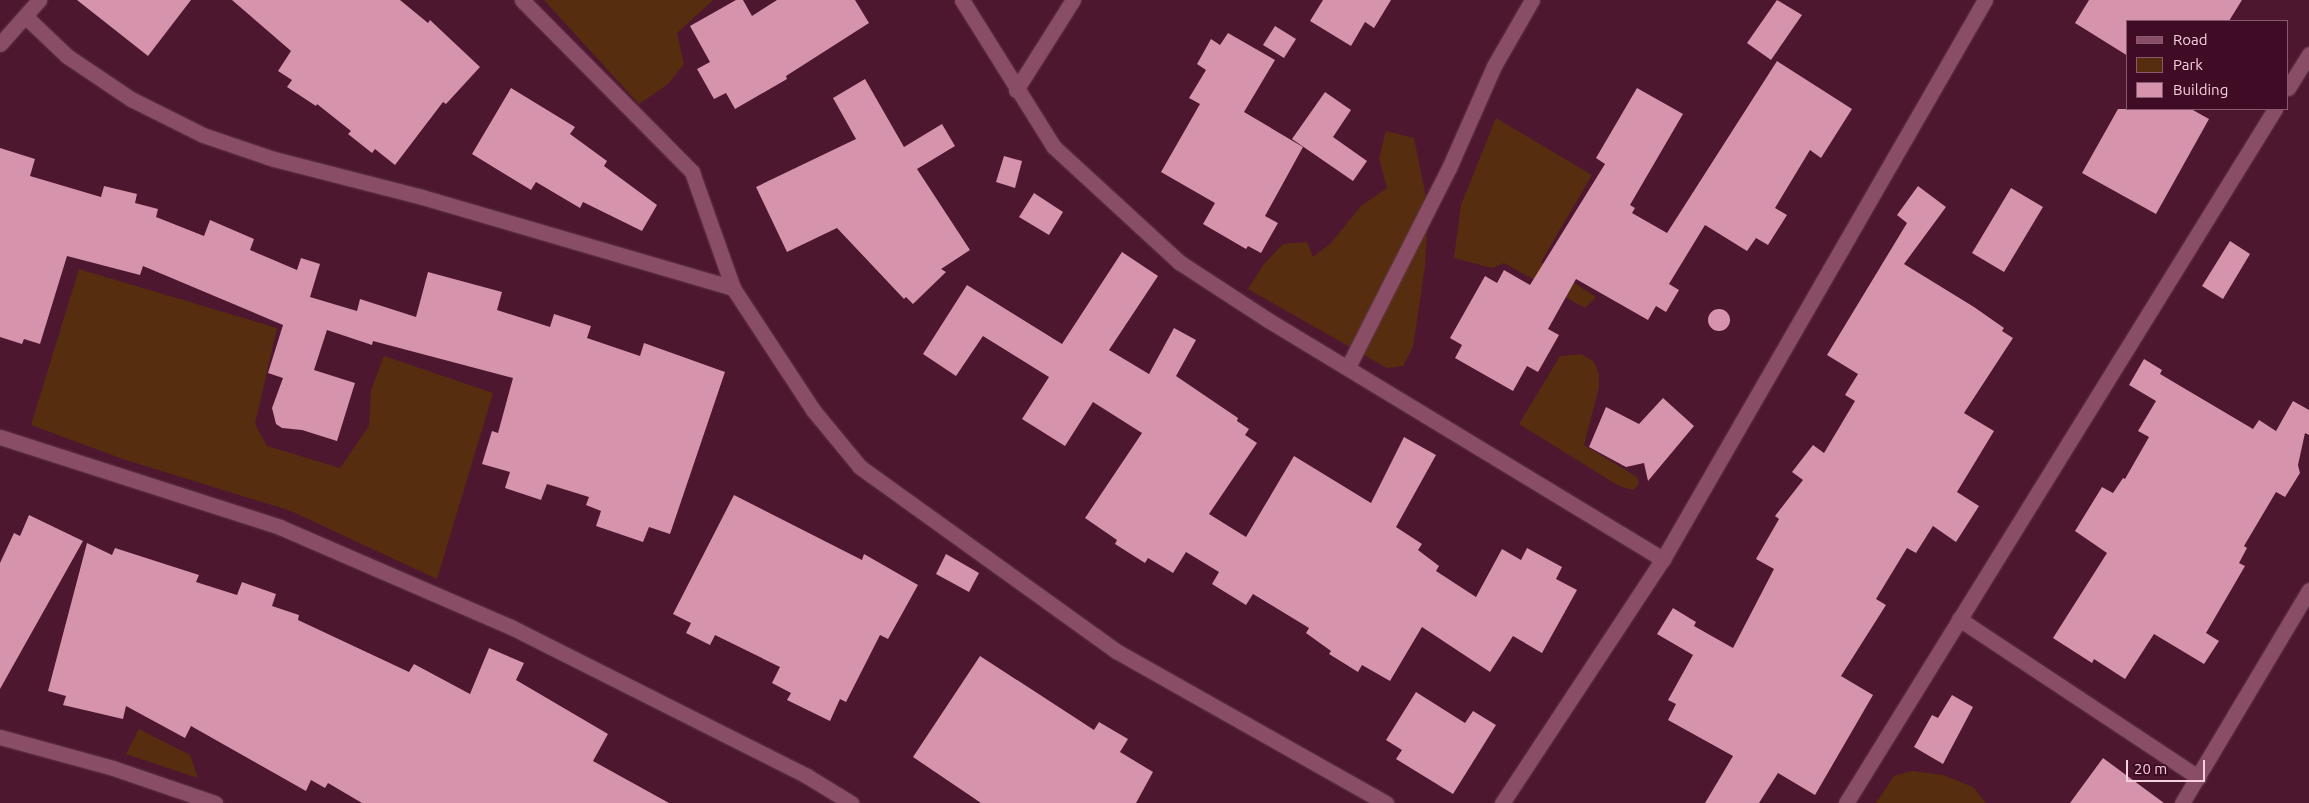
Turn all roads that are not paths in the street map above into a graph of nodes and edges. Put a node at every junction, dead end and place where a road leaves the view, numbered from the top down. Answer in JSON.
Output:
{"nodes":[{"id":1,"x":39,"y":0,"type":"edge"},
{"id":2,"x":522,"y":0,"type":"edge"},
{"id":3,"x":962,"y":0,"type":"edge"},
{"id":4,"x":1073,"y":0,"type":"edge"},
{"id":5,"x":1532,"y":0,"type":"edge"},
{"id":6,"x":1984,"y":0,"type":"edge"},
{"id":7,"x":25,"y":16,"type":"junction"},
{"id":8,"x":0,"y":44,"type":"edge"},
{"id":9,"x":2309,"y":54,"type":"edge"},
{"id":10,"x":2289,"y":86,"type":"edge"},
{"id":11,"x":1016,"y":90,"type":"junction"},
{"id":12,"x":2274,"y":110,"type":"edge"},
{"id":13,"x":733,"y":288,"type":"junction"},
{"id":14,"x":1348,"y":367,"type":"junction"},
{"id":15,"x":0,"y":437,"type":"edge"},
{"id":16,"x":1663,"y":559,"type":"junction"},
{"id":17,"x":2309,"y":590,"type":"edge"},
{"id":18,"x":1959,"y":619,"type":"junction"},
{"id":19,"x":0,"y":737,"type":"edge"},
{"id":20,"x":2198,"y":777,"type":"junction"},
{"id":21,"x":215,"y":803,"type":"edge"},
{"id":22,"x":851,"y":803,"type":"edge"},
{"id":23,"x":1386,"y":803,"type":"edge"},
{"id":24,"x":1502,"y":803,"type":"edge"},
{"id":25,"x":1846,"y":803,"type":"edge"},
{"id":26,"x":2182,"y":803,"type":"edge"}],
"edges":[{"from":1,"to":7,"type":"street"},
{"from":2,"to":13,"type":"street"},
{"from":3,"to":11,"type":"street"},
{"from":4,"to":11,"type":"street"},
{"from":5,"to":14,"type":"street"},
{"from":6,"to":16,"type":"street"},
{"from":7,"to":8,"type":"street"},
{"from":7,"to":13,"type":"street"},
{"from":9,"to":10,"type":"street"},
{"from":11,"to":14,"type":"street"},
{"from":12,"to":18,"type":"street"},
{"from":13,"to":23,"type":"street"},
{"from":14,"to":16,"type":"street"},
{"from":15,"to":22,"type":"street"},
{"from":16,"to":24,"type":"street"},
{"from":17,"to":20,"type":"street"},
{"from":18,"to":20,"type":"street"},
{"from":18,"to":25,"type":"street"},
{"from":19,"to":21,"type":"street"},
{"from":20,"to":26,"type":"street"}]}
